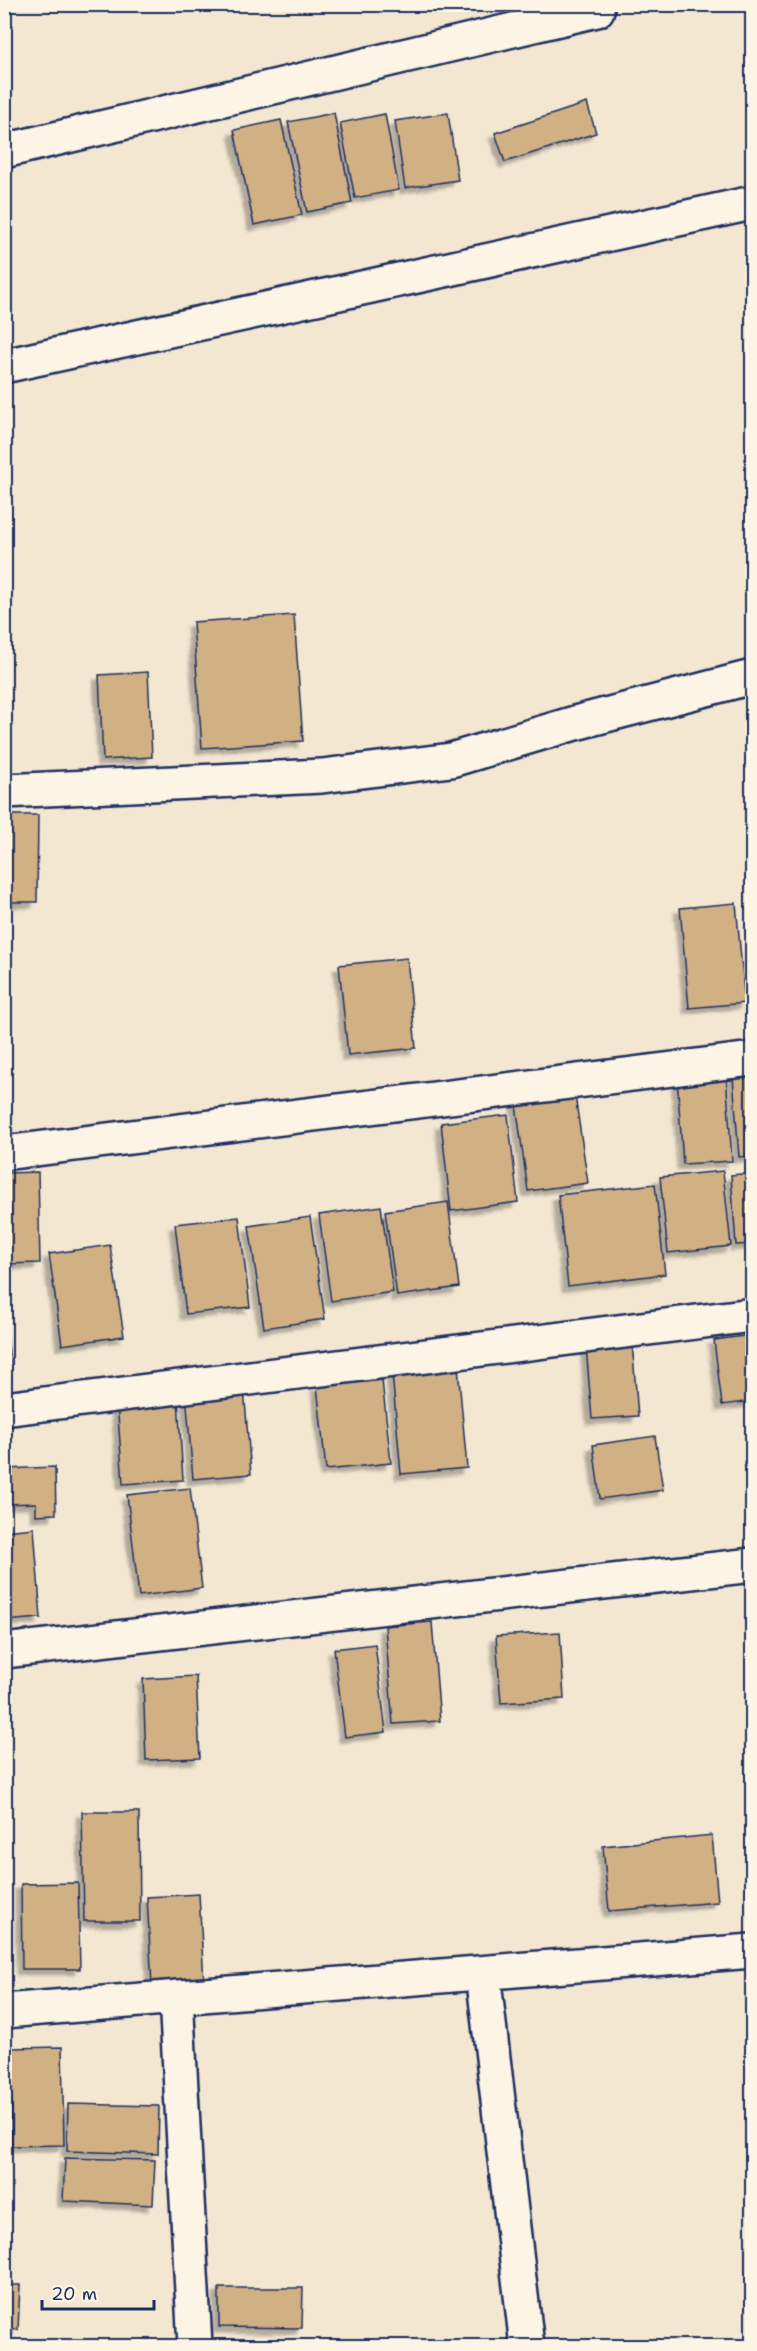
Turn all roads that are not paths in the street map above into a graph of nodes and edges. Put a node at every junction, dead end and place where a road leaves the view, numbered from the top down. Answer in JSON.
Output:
{"nodes":[{"id":1,"x":597,"y":10,"type":"dead end"},
{"id":2,"x":4,"y":151,"type":"edge"},
{"id":3,"x":753,"y":203,"type":"edge"},
{"id":4,"x":4,"y":366,"type":"edge"},
{"id":5,"x":753,"y":677,"type":"edge"},
{"id":6,"x":4,"y":791,"type":"edge"},
{"id":7,"x":753,"y":1059,"type":"edge"},
{"id":8,"x":4,"y":1153,"type":"edge"},
{"id":9,"x":753,"y":1316,"type":"edge"},
{"id":10,"x":4,"y":1409,"type":"edge"},
{"id":11,"x":753,"y":1565,"type":"edge"},
{"id":12,"x":4,"y":1651,"type":"edge"},
{"id":13,"x":753,"y":1952,"type":"edge"},
{"id":14,"x":483,"y":1973,"type":"junction"},
{"id":15,"x":176,"y":1997,"type":"junction"},
{"id":16,"x":4,"y":2011,"type":"edge"},
{"id":17,"x":195,"y":2346,"type":"edge"},
{"id":18,"x":527,"y":2346,"type":"edge"}],
"edges":[{"from":1,"to":2,"type":"street"},
{"from":3,"to":4,"type":"street"},
{"from":5,"to":6,"type":"street"},
{"from":7,"to":8,"type":"street"},
{"from":9,"to":10,"type":"street"},
{"from":11,"to":12,"type":"street"},
{"from":13,"to":14,"type":"street"},
{"from":14,"to":15,"type":"street"},
{"from":14,"to":18,"type":"street"},
{"from":15,"to":16,"type":"street"},
{"from":15,"to":17,"type":"street"}]}
